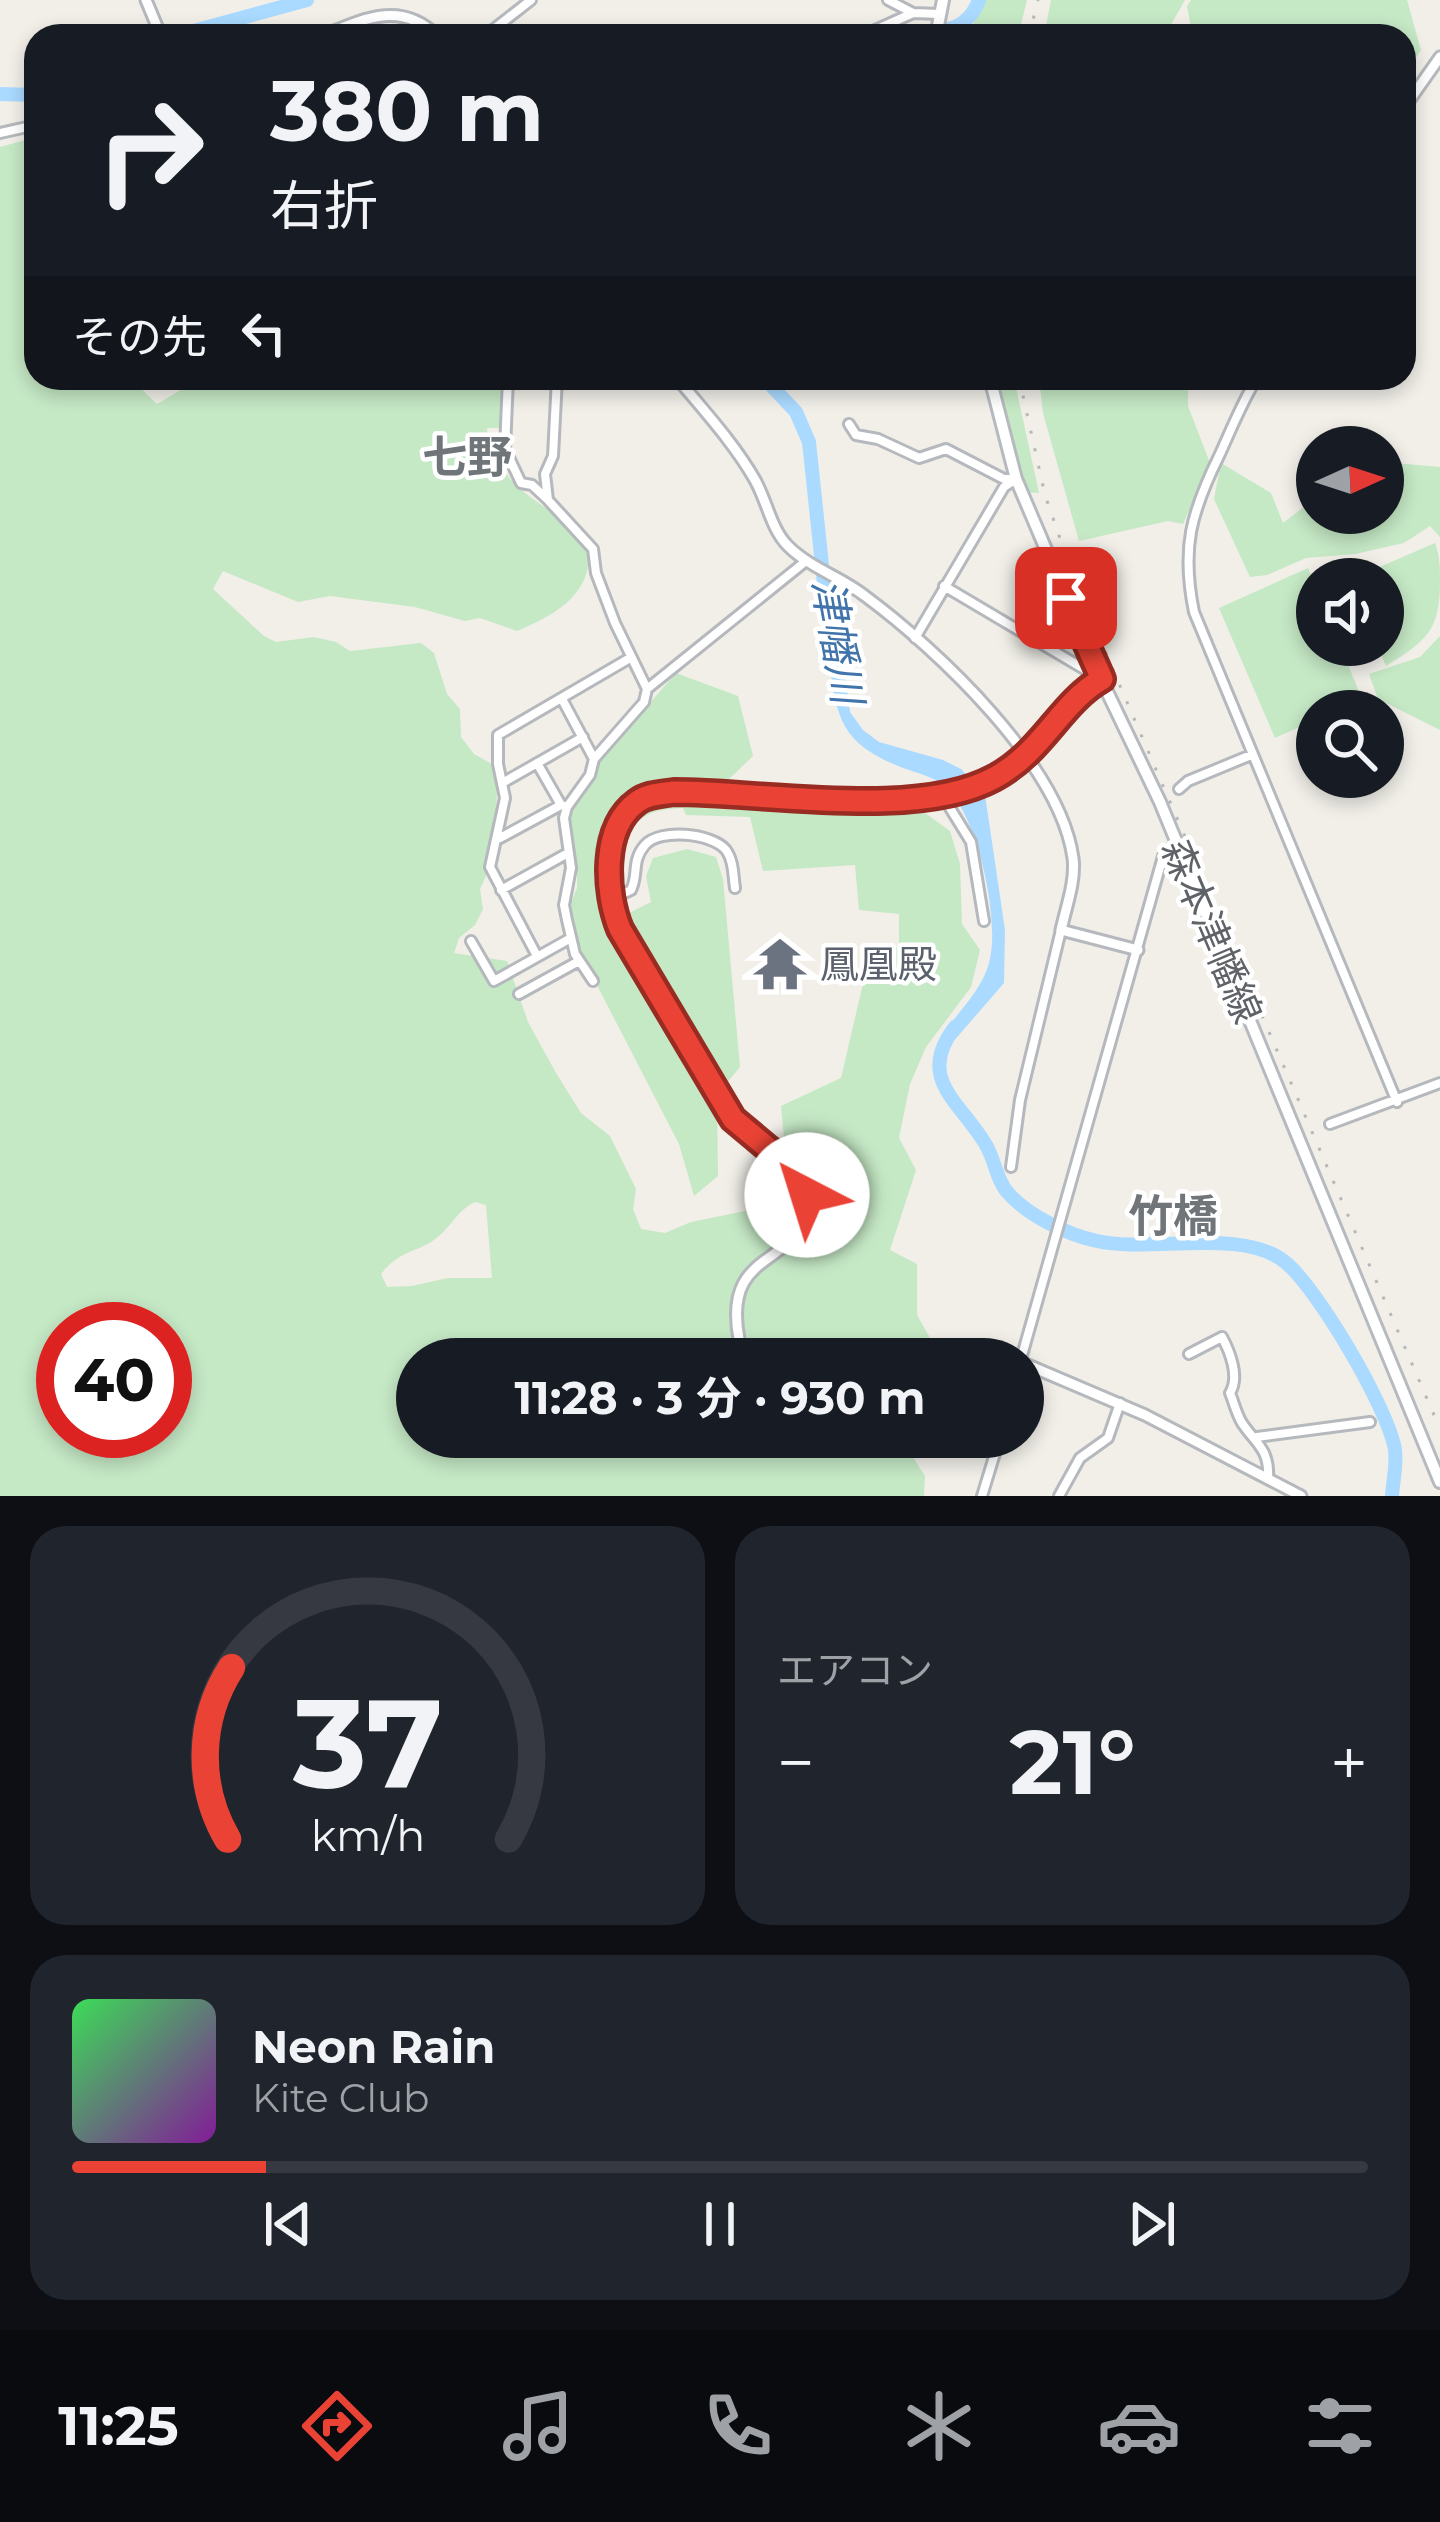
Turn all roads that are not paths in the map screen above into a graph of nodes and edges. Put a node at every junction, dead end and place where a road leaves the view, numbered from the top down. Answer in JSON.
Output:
{"nodes":[{"id":1,"x":531,"y":0,"type":"edge"},
{"id":2,"x":888,"y":0,"type":"edge"},
{"id":3,"x":943,"y":0,"type":"edge"},
{"id":4,"x":913,"y":13,"type":"junction"},
{"id":5,"x":939,"y":14,"type":"junction"},
{"id":6,"x":354,"y":24,"type":"edge"},
{"id":7,"x":424,"y":24,"type":"edge"},
{"id":8,"x":500,"y":24,"type":"edge"},
{"id":9,"x":889,"y":24,"type":"edge"},
{"id":10,"x":938,"y":24,"type":"edge"},
{"id":11,"x":1440,"y":57,"type":"edge"},
{"id":12,"x":1416,"y":91,"type":"edge"},
{"id":13,"x":507,"y":390,"type":"edge"},
{"id":14,"x":556,"y":390,"type":"edge"},
{"id":15,"x":686,"y":390,"type":"edge"},
{"id":16,"x":993,"y":390,"type":"edge"},
{"id":17,"x":1251,"y":390,"type":"edge"},
{"id":18,"x":849,"y":424,"type":"dead end"},
{"id":19,"x":1016,"y":479,"type":"junction"},
{"id":20,"x":548,"y":500,"type":"junction"},
{"id":21,"x":806,"y":561,"type":"junction"},
{"id":22,"x":944,"y":586,"type":"junction"},
{"id":23,"x":915,"y":638,"type":"junction"},
{"id":24,"x":630,"y":658,"type":"junction"},
{"id":25,"x":1102,"y":679,"type":"junction"},
{"id":26,"x":647,"y":689,"type":"junction"},
{"id":27,"x":562,"y":699,"type":"junction"},
{"id":28,"x":583,"y":737,"type":"junction"},
{"id":29,"x":1251,"y":755,"type":"junction"},
{"id":30,"x":1027,"y":756,"type":"junction"},
{"id":31,"x":594,"y":759,"type":"junction"},
{"id":32,"x":537,"y":763,"type":"junction"},
{"id":33,"x":504,"y":782,"type":"junction"},
{"id":34,"x":1180,"y":789,"type":"dead end"},
{"id":35,"x":942,"y":796,"type":"junction"},
{"id":36,"x":564,"y":806,"type":"junction"},
{"id":37,"x":498,"y":839,"type":"junction"},
{"id":38,"x":1176,"y":845,"type":"junction"},
{"id":39,"x":568,"y":853,"type":"junction"},
{"id":40,"x":735,"y":888,"type":"dead end"},
{"id":41,"x":501,"y":890,"type":"junction"},
{"id":42,"x":612,"y":899,"type":"junction"},
{"id":43,"x":984,"y":921,"type":"dead end"},
{"id":44,"x":1061,"y":930,"type":"junction"},
{"id":45,"x":571,"y":938,"type":"junction"},
{"id":46,"x":471,"y":941,"type":"dead end"},
{"id":47,"x":1138,"y":950,"type":"junction"},
{"id":48,"x":537,"y":956,"type":"junction"},
{"id":49,"x":579,"y":961,"type":"junction"},
{"id":50,"x":593,"y":981,"type":"dead end"},
{"id":51,"x":519,"y":994,"type":"dead end"},
{"id":52,"x":1440,"y":1083,"type":"edge"},
{"id":53,"x":1397,"y":1102,"type":"junction"},
{"id":54,"x":1330,"y":1124,"type":"dead end"},
{"id":55,"x":1011,"y":1167,"type":"dead end"},
{"id":56,"x":739,"y":1338,"type":"edge"},
{"id":57,"x":1028,"y":1338,"type":"edge"},
{"id":58,"x":1189,"y":1354,"type":"dead end"},
{"id":59,"x":1044,"y":1370,"type":"edge"},
{"id":60,"x":1120,"y":1403,"type":"junction"},
{"id":61,"x":1370,"y":1422,"type":"dead end"},
{"id":62,"x":1257,"y":1438,"type":"junction"},
{"id":63,"x":994,"y":1458,"type":"edge"},
{"id":64,"x":1268,"y":1479,"type":"junction"},
{"id":65,"x":1440,"y":1482,"type":"edge"},
{"id":66,"x":1281,"y":1491,"type":"edge"},
{"id":67,"x":982,"y":1496,"type":"edge"},
{"id":68,"x":1059,"y":1496,"type":"edge"},
{"id":69,"x":1300,"y":1496,"type":"edge"}],
"edges":[{"from":1,"to":8,"type":"street"},
{"from":2,"to":4,"type":"street"},
{"from":3,"to":5,"type":"main road"},
{"from":4,"to":5,"type":"street"},
{"from":4,"to":9,"type":"street"},
{"from":5,"to":10,"type":"main road"},
{"from":6,"to":7,"type":"street"},
{"from":11,"to":12,"type":"street"},
{"from":13,"to":20,"type":"street"},
{"from":14,"to":20,"type":"street"},
{"from":15,"to":21,"type":"street"},
{"from":16,"to":19,"type":"main road","name":"森本津幡線"},
{"from":17,"to":29,"type":"street"},
{"from":18,"to":19,"type":"street"},
{"from":19,"to":22,"type":"street"},
{"from":19,"to":25,"type":"main road","name":"森本津幡線"},
{"from":20,"to":24,"type":"street"},
{"from":21,"to":23,"type":"street"},
{"from":21,"to":26,"type":"street"},
{"from":22,"to":23,"type":"street"},
{"from":22,"to":25,"type":"street"},
{"from":23,"to":30,"type":"street"},
{"from":24,"to":26,"type":"street"},
{"from":24,"to":27,"type":"street"},
{"from":25,"to":30,"type":"street"},
{"from":25,"to":38,"type":"main road","name":"森本津幡線"},
{"from":26,"to":31,"type":"street"},
{"from":27,"to":28,"type":"street"},
{"from":27,"to":33,"type":"street"},
{"from":28,"to":31,"type":"street"},
{"from":28,"to":32,"type":"street"},
{"from":29,"to":34,"type":"street"},
{"from":29,"to":53,"type":"street"},
{"from":30,"to":35,"type":"street"},
{"from":30,"to":44,"type":"street"},
{"from":31,"to":36,"type":"street"},
{"from":32,"to":33,"type":"street"},
{"from":32,"to":36,"type":"street"},
{"from":33,"to":37,"type":"street"},
{"from":35,"to":42,"type":"street"},
{"from":35,"to":43,"type":"street"},
{"from":36,"to":37,"type":"street"},
{"from":36,"to":39,"type":"street"},
{"from":37,"to":41,"type":"street"},
{"from":38,"to":47,"type":"street"},
{"from":38,"to":65,"type":"main road","name":"森本津幡線"},
{"from":39,"to":41,"type":"street"},
{"from":39,"to":45,"type":"street"},
{"from":40,"to":42,"type":"street"},
{"from":41,"to":48,"type":"street"},
{"from":42,"to":56,"type":"street"},
{"from":44,"to":47,"type":"street"},
{"from":44,"to":55,"type":"street"},
{"from":45,"to":48,"type":"street"},
{"from":45,"to":49,"type":"street"},
{"from":46,"to":48,"type":"street"},
{"from":47,"to":57,"type":"street"},
{"from":49,"to":50,"type":"street"},
{"from":49,"to":51,"type":"street"},
{"from":52,"to":53,"type":"street"},
{"from":53,"to":54,"type":"street"},
{"from":58,"to":62,"type":"street"},
{"from":59,"to":60,"type":"street"},
{"from":60,"to":64,"type":"street"},
{"from":60,"to":68,"type":"street"},
{"from":61,"to":62,"type":"street"},
{"from":62,"to":64,"type":"street"},
{"from":63,"to":67,"type":"street"},
{"from":64,"to":66,"type":"street"},
{"from":66,"to":69,"type":"street"}]}
